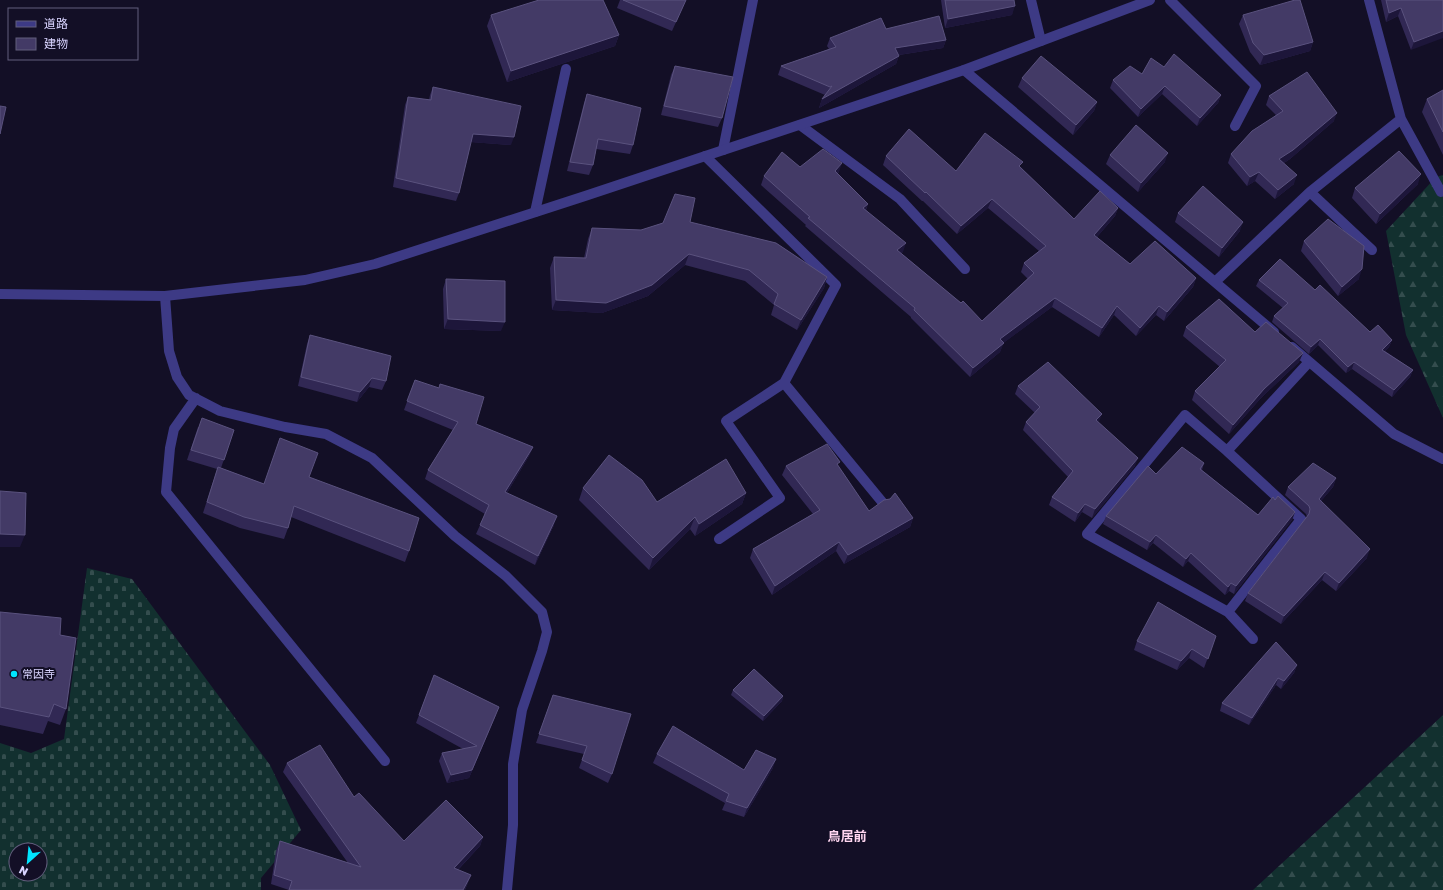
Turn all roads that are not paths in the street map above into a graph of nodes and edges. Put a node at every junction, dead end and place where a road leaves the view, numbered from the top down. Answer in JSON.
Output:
{"nodes":[{"id":1,"x":753,"y":0,"type":"edge"},
{"id":2,"x":1031,"y":0,"type":"edge"},
{"id":3,"x":1150,"y":0,"type":"edge"},
{"id":4,"x":1170,"y":0,"type":"edge"},
{"id":5,"x":1369,"y":0,"type":"edge"},
{"id":6,"x":1041,"y":41,"type":"junction"},
{"id":7,"x":566,"y":69,"type":"edge"},
{"id":8,"x":964,"y":70,"type":"junction"},
{"id":9,"x":1401,"y":119,"type":"junction"},
{"id":10,"x":800,"y":125,"type":"junction"},
{"id":11,"x":1235,"y":126,"type":"dead end"},
{"id":12,"x":723,"y":150,"type":"junction"},
{"id":13,"x":705,"y":156,"type":"junction"},
{"id":14,"x":1310,"y":192,"type":"junction"},
{"id":15,"x":1441,"y":192,"type":"dead end"},
{"id":16,"x":535,"y":212,"type":"junction"},
{"id":17,"x":1372,"y":250,"type":"dead end"},
{"id":18,"x":965,"y":269,"type":"dead end"},
{"id":19,"x":1215,"y":282,"type":"junction"},
{"id":20,"x":0,"y":294,"type":"edge"},
{"id":21,"x":165,"y":296,"type":"junction"},
{"id":22,"x":1309,"y":362,"type":"junction"},
{"id":23,"x":784,"y":383,"type":"junction"},
{"id":24,"x":196,"y":398,"type":"junction"},
{"id":25,"x":1227,"y":451,"type":"junction"},
{"id":26,"x":1443,"y":459,"type":"edge"},
{"id":27,"x":883,"y":503,"type":"edge"},
{"id":28,"x":719,"y":539,"type":"dead end"},
{"id":29,"x":1228,"y":612,"type":"junction"},
{"id":30,"x":1253,"y":638,"type":"dead end"},
{"id":31,"x":385,"y":761,"type":"dead end"},
{"id":32,"x":507,"y":890,"type":"edge"}],
"edges":[{"from":1,"to":12,"type":"street"},
{"from":2,"to":6,"type":"street"},
{"from":3,"to":6,"type":"street"},
{"from":4,"to":11,"type":"street"},
{"from":5,"to":9,"type":"street"},
{"from":6,"to":8,"type":"street"},
{"from":7,"to":16,"type":"street"},
{"from":8,"to":10,"type":"street"},
{"from":8,"to":19,"type":"street"},
{"from":9,"to":14,"type":"street"},
{"from":9,"to":15,"type":"street"},
{"from":10,"to":12,"type":"street"},
{"from":10,"to":18,"type":"street"},
{"from":12,"to":13,"type":"street"},
{"from":13,"to":16,"type":"street"},
{"from":13,"to":23,"type":"street"},
{"from":14,"to":17,"type":"street"},
{"from":14,"to":19,"type":"street"},
{"from":16,"to":21,"type":"street"},
{"from":19,"to":22,"type":"street"},
{"from":20,"to":21,"type":"street"},
{"from":21,"to":24,"type":"street"},
{"from":22,"to":25,"type":"street"},
{"from":22,"to":26,"type":"street"},
{"from":23,"to":27,"type":"street"},
{"from":23,"to":28,"type":"street"},
{"from":24,"to":31,"type":"street"},
{"from":24,"to":32,"type":"street"},
{"from":25,"to":29,"type":"street"},
{"from":25,"to":29,"type":"street"},
{"from":29,"to":30,"type":"street"}]}
